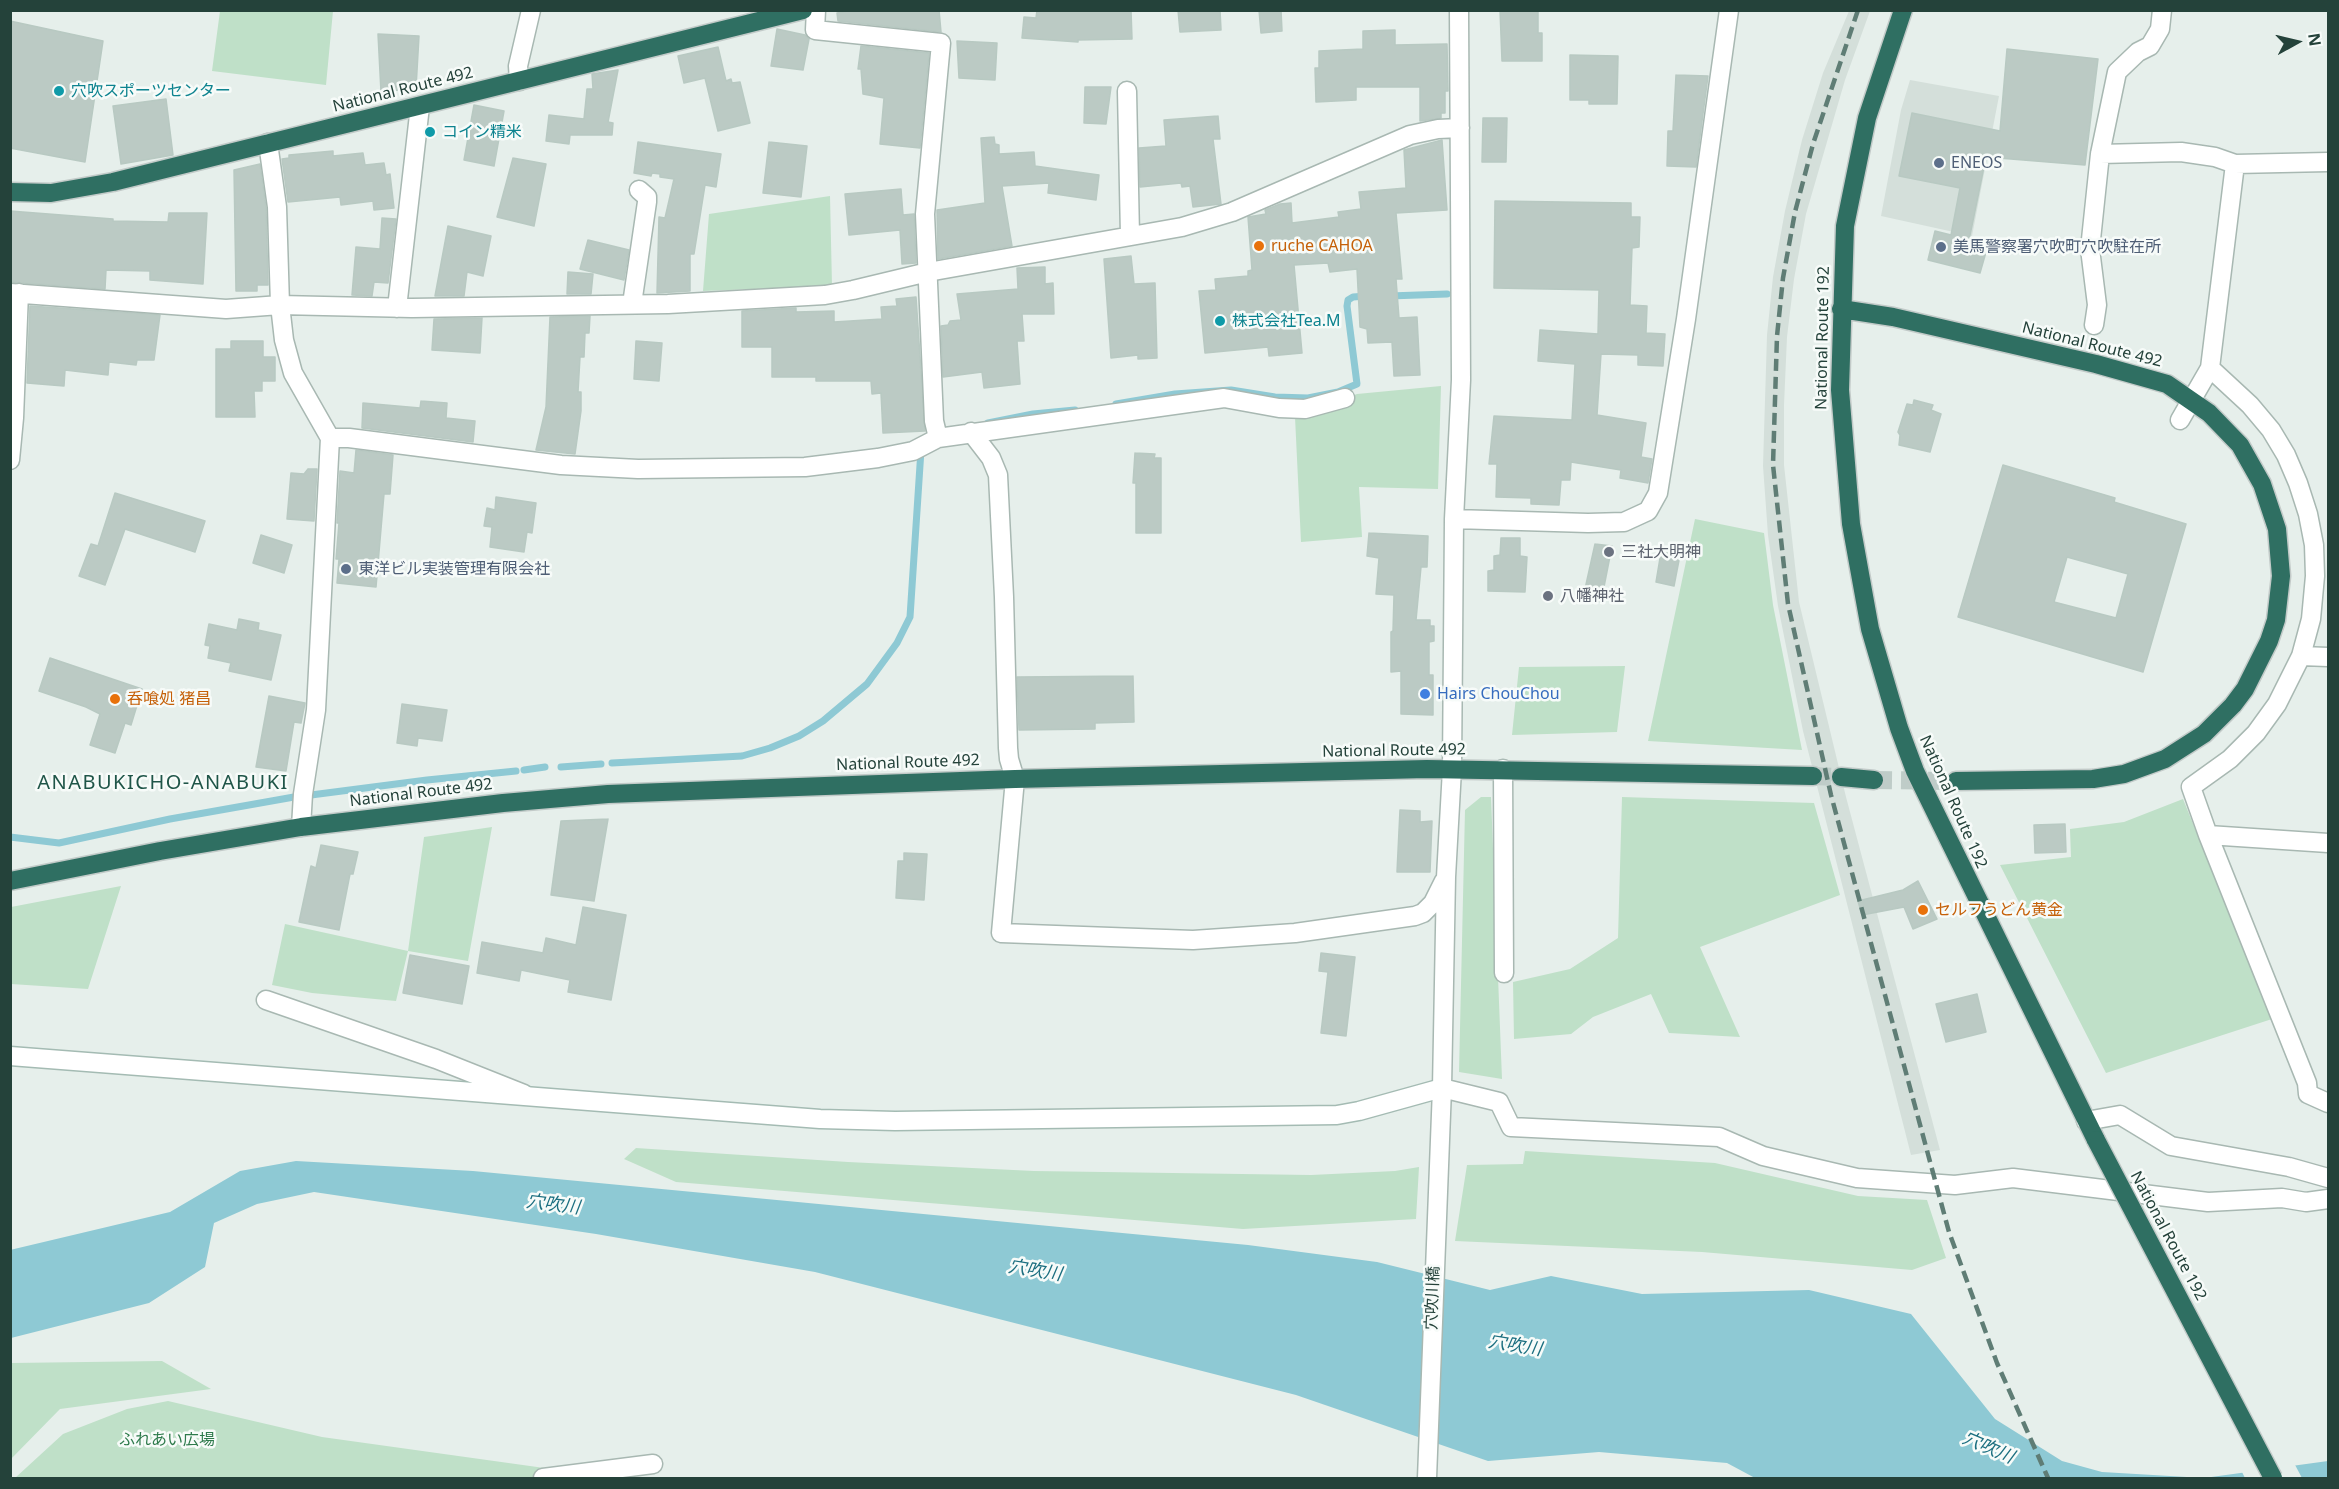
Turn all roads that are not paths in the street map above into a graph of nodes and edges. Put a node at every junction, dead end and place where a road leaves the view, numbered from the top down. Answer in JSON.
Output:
{"nodes":[{"id":1,"x":531,"y":10,"type":"edge"},
{"id":2,"x":803,"y":10,"type":"edge"},
{"id":3,"x":816,"y":10,"type":"edge"},
{"id":4,"x":1459,"y":10,"type":"edge"},
{"id":5,"x":1729,"y":10,"type":"edge"},
{"id":6,"x":1903,"y":10,"type":"edge"},
{"id":7,"x":2162,"y":10,"type":"edge"},
{"id":8,"x":519,"y":81,"type":"junction"},
{"id":9,"x":1127,"y":91,"type":"dead end"},
{"id":10,"x":420,"y":106,"type":"junction"},
{"id":11,"x":1460,"y":128,"type":"junction"},
{"id":12,"x":268,"y":142,"type":"junction"},
{"id":13,"x":2100,"y":154,"type":"junction"},
{"id":14,"x":2328,"y":162,"type":"edge"},
{"id":15,"x":2235,"y":164,"type":"junction"},
{"id":16,"x":639,"y":190,"type":"dead end"},
{"id":17,"x":10,"y":192,"type":"edge"},
{"id":18,"x":1130,"y":236,"type":"junction"},
{"id":19,"x":928,"y":272,"type":"junction"},
{"id":20,"x":15,"y":293,"type":"edge"},
{"id":21,"x":632,"y":304,"type":"junction"},
{"id":22,"x":280,"y":305,"type":"junction"},
{"id":23,"x":397,"y":308,"type":"junction"},
{"id":24,"x":1841,"y":309,"type":"junction"},
{"id":25,"x":2094,"y":325,"type":"dead end"},
{"id":26,"x":2210,"y":368,"type":"junction"},
{"id":27,"x":1345,"y":398,"type":"dead end"},
{"id":28,"x":2193,"y":400,"type":"junction"},
{"id":29,"x":2180,"y":420,"type":"dead end"},
{"id":30,"x":971,"y":432,"type":"junction"},
{"id":31,"x":330,"y":438,"type":"junction"},
{"id":32,"x":938,"y":438,"type":"junction"},
{"id":33,"x":10,"y":460,"type":"edge"},
{"id":34,"x":1454,"y":519,"type":"junction"},
{"id":35,"x":2322,"y":576,"type":"edge"},
{"id":36,"x":2301,"y":656,"type":"junction"},
{"id":37,"x":2328,"y":657,"type":"edge"},
{"id":38,"x":1452,"y":769,"type":"junction"},
{"id":39,"x":1503,"y":769,"type":"junction"},
{"id":40,"x":1813,"y":776,"type":"tunnel mouth"},
{"id":41,"x":1841,"y":777,"type":"tunnel mouth"},
{"id":42,"x":1015,"y":779,"type":"junction"},
{"id":43,"x":1874,"y":780,"type":"tunnel mouth"},
{"id":44,"x":1956,"y":781,"type":"tunnel mouth"},
{"id":45,"x":301,"y":827,"type":"junction"},
{"id":46,"x":2208,"y":835,"type":"junction"},
{"id":47,"x":2328,"y":843,"type":"edge"},
{"id":48,"x":1446,"y":877,"type":"junction"},
{"id":49,"x":10,"y":881,"type":"edge"},
{"id":50,"x":1504,"y":973,"type":"dead end"},
{"id":51,"x":266,"y":1000,"type":"dead end"},
{"id":52,"x":10,"y":1056,"type":"edge"},
{"id":53,"x":1442,"y":1088,"type":"junction"},
{"id":54,"x":530,"y":1096,"type":"junction"},
{"id":55,"x":2328,"y":1103,"type":"edge"},
{"id":56,"x":2086,"y":1121,"type":"junction"},
{"id":57,"x":2328,"y":1178,"type":"edge"},
{"id":58,"x":2328,"y":1199,"type":"edge"},
{"id":59,"x":653,"y":1464,"type":"dead end"},
{"id":60,"x":543,"y":1479,"type":"edge"},
{"id":61,"x":1427,"y":1479,"type":"edge"},
{"id":62,"x":2273,"y":1479,"type":"edge"}],
"edges":[{"from":1,"to":8,"type":"street"},
{"from":2,"to":8,"type":"highway","name":"National Route 492"},
{"from":3,"to":19,"type":"street"},
{"from":4,"to":11,"type":"street","name":"穴吹川橋"},
{"from":5,"to":34,"type":"street"},
{"from":6,"to":24,"type":"highway","name":"National Route 192"},
{"from":7,"to":13,"type":"street"},
{"from":8,"to":10,"type":"highway","name":"National Route 492"},
{"from":9,"to":18,"type":"street"},
{"from":10,"to":12,"type":"highway","name":"National Route 492"},
{"from":10,"to":23,"type":"street"},
{"from":11,"to":18,"type":"street"},
{"from":11,"to":34,"type":"street","name":"穴吹川橋"},
{"from":12,"to":17,"type":"highway","name":"National Route 492"},
{"from":12,"to":22,"type":"street"},
{"from":13,"to":15,"type":"street"},
{"from":13,"to":25,"type":"street"},
{"from":14,"to":15,"type":"street"},
{"from":15,"to":26,"type":"street"},
{"from":16,"to":21,"type":"street"},
{"from":18,"to":19,"type":"street"},
{"from":19,"to":21,"type":"street"},
{"from":19,"to":32,"type":"street"},
{"from":20,"to":22,"type":"street"},
{"from":20,"to":33,"type":"street"},
{"from":21,"to":23,"type":"street"},
{"from":22,"to":23,"type":"street"},
{"from":22,"to":31,"type":"street"},
{"from":24,"to":28,"type":"highway","name":"National Route 492"},
{"from":24,"to":56,"type":"highway","name":"National Route 192"},
{"from":26,"to":28,"type":"street"},
{"from":26,"to":35,"type":"street"},
{"from":27,"to":30,"type":"street"},
{"from":28,"to":29,"type":"street"},
{"from":28,"to":44,"type":"highway","name":"National Route 492"},
{"from":30,"to":32,"type":"street"},
{"from":30,"to":42,"type":"street"},
{"from":31,"to":32,"type":"street"},
{"from":31,"to":45,"type":"street"},
{"from":34,"to":38,"type":"street","name":"穴吹川橋"},
{"from":35,"to":36,"type":"street"},
{"from":36,"to":37,"type":"street"},
{"from":36,"to":46,"type":"street"},
{"from":38,"to":39,"type":"highway","name":"National Route 492"},
{"from":38,"to":42,"type":"highway","name":"National Route 492"},
{"from":38,"to":48,"type":"street","name":"穴吹川橋"},
{"from":39,"to":40,"type":"highway","name":"National Route 492"},
{"from":39,"to":50,"type":"street"},
{"from":41,"to":43,"type":"highway"},
{"from":42,"to":45,"type":"highway","name":"National Route 492"},
{"from":42,"to":48,"type":"street"},
{"from":45,"to":49,"type":"highway","name":"National Route 492"},
{"from":46,"to":47,"type":"street"},
{"from":46,"to":55,"type":"street"},
{"from":48,"to":53,"type":"street","name":"穴吹川橋"},
{"from":51,"to":54,"type":"street"},
{"from":52,"to":54,"type":"street"},
{"from":53,"to":54,"type":"street"},
{"from":53,"to":58,"type":"street"},
{"from":53,"to":61,"type":"street","name":"穴吹川橋"},
{"from":56,"to":57,"type":"street"},
{"from":56,"to":62,"type":"highway","name":"National Route 192","bridge":true},
{"from":59,"to":60,"type":"street"}]}
